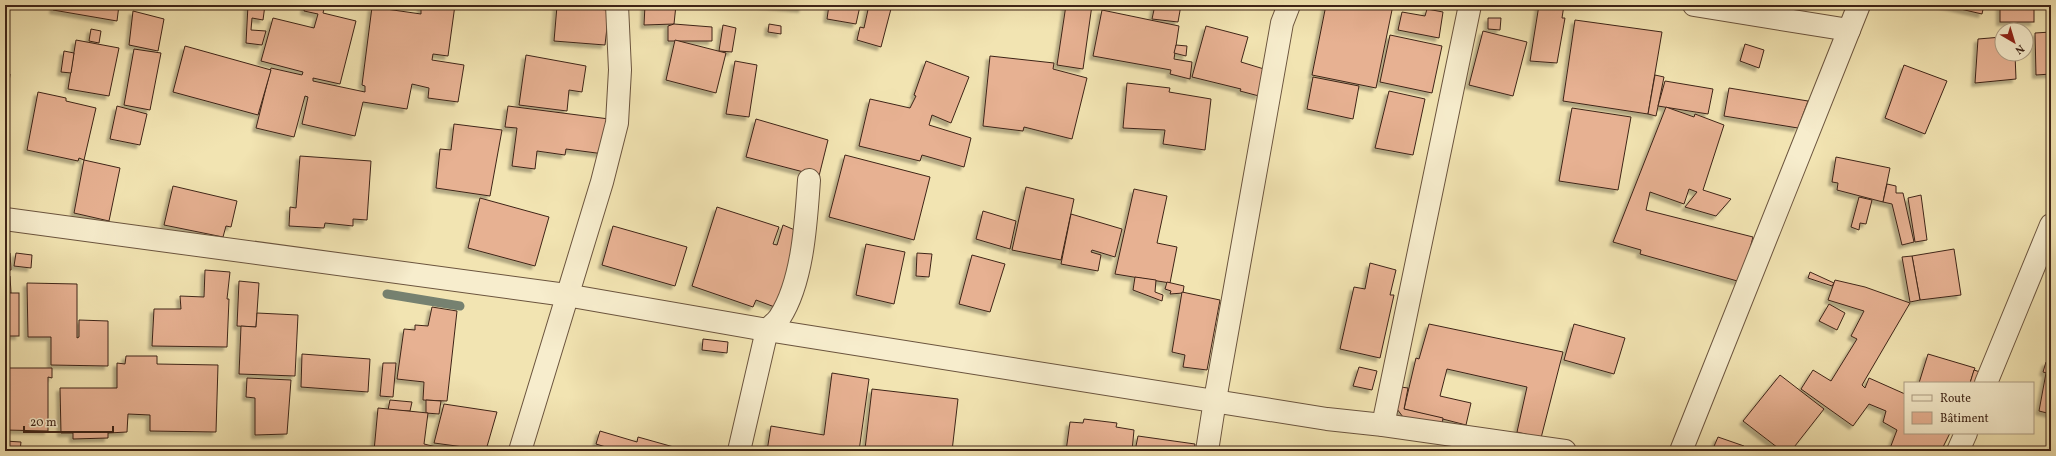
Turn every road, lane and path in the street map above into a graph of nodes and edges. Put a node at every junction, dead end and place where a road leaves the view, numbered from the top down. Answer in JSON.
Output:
{"nodes":[{"id":1,"x":617,"y":5,"type":"edge"},
{"id":2,"x":1289,"y":5,"type":"edge"},
{"id":3,"x":1470,"y":5,"type":"edge"},
{"id":4,"x":1694,"y":5,"type":"edge"},
{"id":5,"x":1859,"y":5,"type":"edge"},
{"id":6,"x":1849,"y":30,"type":"junction"},
{"id":7,"x":809,"y":180,"type":"dead end"},
{"id":8,"x":5,"y":219,"type":"edge"},
{"id":9,"x":2051,"y":225,"type":"edge"},
{"id":10,"x":566,"y":295,"type":"junction"},
{"id":11,"x":767,"y":330,"type":"junction"},
{"id":12,"x":1986,"y":382,"type":"edge"},
{"id":13,"x":1215,"y":400,"type":"junction"},
{"id":14,"x":1383,"y":425,"type":"junction"},
{"id":15,"x":1966,"y":434,"type":"edge"},
{"id":16,"x":520,"y":451,"type":"edge"},
{"id":17,"x":739,"y":451,"type":"edge"},
{"id":18,"x":1208,"y":451,"type":"edge"},
{"id":19,"x":1565,"y":451,"type":"edge"},
{"id":20,"x":1681,"y":451,"type":"edge"},
{"id":21,"x":1958,"y":451,"type":"edge"}],
"edges":[{"from":1,"to":10,"type":"street"},
{"from":2,"to":13,"type":"street"},
{"from":3,"to":14,"type":"street"},
{"from":4,"to":6,"type":"street"},
{"from":5,"to":6,"type":"street"},
{"from":6,"to":20,"type":"street"},
{"from":7,"to":11,"type":"street"},
{"from":8,"to":10,"type":"street"},
{"from":9,"to":12,"type":"street"},
{"from":10,"to":11,"type":"street"},
{"from":10,"to":16,"type":"street"},
{"from":11,"to":13,"type":"street"},
{"from":11,"to":17,"type":"street"},
{"from":13,"to":14,"type":"street"},
{"from":13,"to":18,"type":"street"},
{"from":14,"to":19,"type":"street"},
{"from":15,"to":21,"type":"street"}]}
